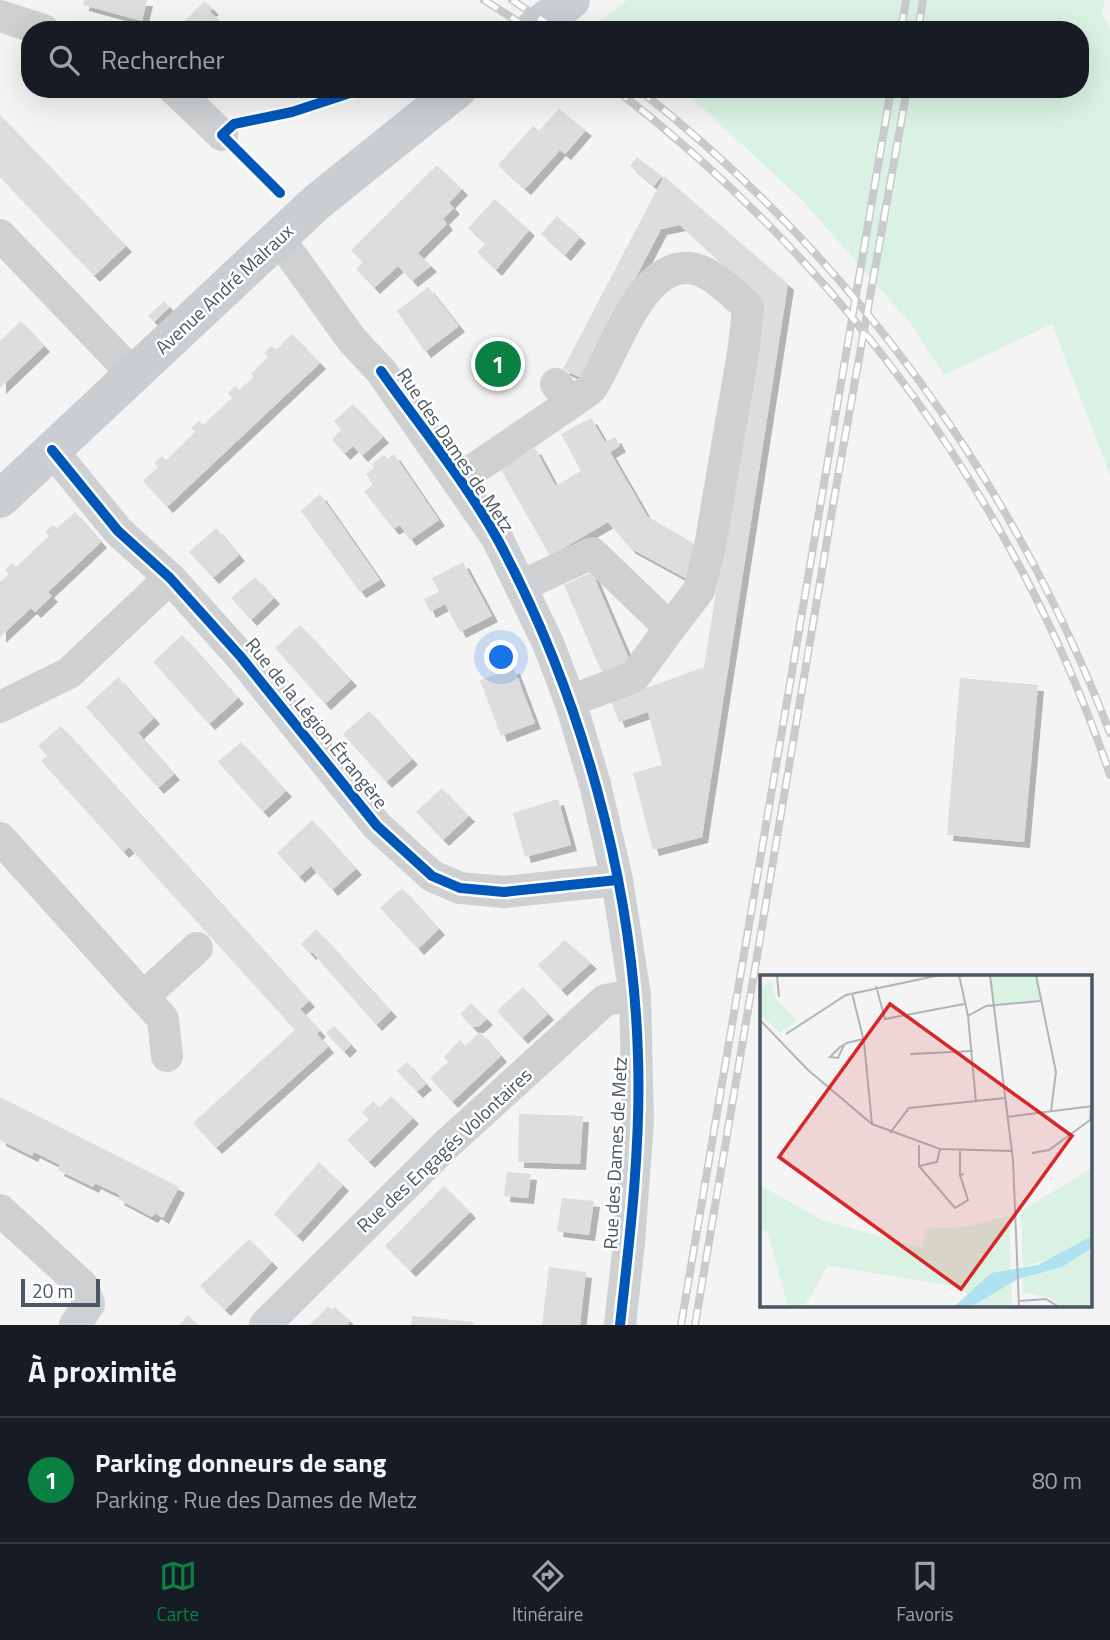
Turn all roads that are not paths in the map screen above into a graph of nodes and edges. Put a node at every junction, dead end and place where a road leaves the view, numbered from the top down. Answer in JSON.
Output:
{"nodes":[{"id":1,"x":570,"y":0,"type":"edge"},
{"id":2,"x":0,"y":16,"type":"edge"},
{"id":3,"x":544,"y":21,"type":"edge"},
{"id":4,"x":21,"y":23,"type":"edge"},
{"id":5,"x":183,"y":98,"type":"edge"},
{"id":6,"x":447,"y":98,"type":"edge"},
{"id":7,"x":222,"y":135,"type":"dead end"},
{"id":8,"x":0,"y":235,"type":"edge"},
{"id":9,"x":278,"y":237,"type":"junction"},
{"id":10,"x":134,"y":375,"type":"junction"},
{"id":11,"x":52,"y":450,"type":"junction"},
{"id":12,"x":458,"y":480,"type":"junction"},
{"id":13,"x":0,"y":499,"type":"edge"},
{"id":14,"x":170,"y":578,"type":"junction"},
{"id":15,"x":521,"y":586,"type":"junction"},
{"id":16,"x":670,"y":628,"type":"junction"},
{"id":17,"x":570,"y":701,"type":"junction"},
{"id":18,"x":0,"y":708,"type":"edge"},
{"id":19,"x":0,"y":838,"type":"edge"},
{"id":20,"x":617,"y":880,"type":"junction"},
{"id":21,"x":197,"y":948,"type":"dead end"},
{"id":22,"x":635,"y":995,"type":"junction"},
{"id":23,"x":143,"y":996,"type":"junction"},
{"id":24,"x":167,"y":1056,"type":"dead end"},
{"id":25,"x":0,"y":1210,"type":"edge"},
{"id":26,"x":75,"y":1325,"type":"edge"},
{"id":27,"x":265,"y":1325,"type":"edge"},
{"id":28,"x":620,"y":1325,"type":"edge"}],
"edges":[{"from":1,"to":3,"type":"main road"},
{"from":2,"to":4,"type":"street"},
{"from":5,"to":7,"type":"street"},
{"from":6,"to":9,"type":"main road","name":"Avenue André Malraux"},
{"from":8,"to":10,"type":"street"},
{"from":9,"to":10,"type":"main road","name":"Avenue André Malraux"},
{"from":9,"to":12,"type":"street","name":"Rue des Dames de Metz"},
{"from":10,"to":11,"type":"main road","name":"Avenue André Malraux"},
{"from":11,"to":13,"type":"main road","name":"Avenue André Malraux"},
{"from":11,"to":14,"type":"street","name":"Rue de la Légion Étrangère"},
{"from":12,"to":15,"type":"street","name":"Rue des Dames de Metz"},
{"from":12,"to":16,"type":"street"},
{"from":14,"to":18,"type":"street"},
{"from":14,"to":20,"type":"street","name":"Rue de la Légion Étrangère"},
{"from":15,"to":16,"type":"street"},
{"from":15,"to":17,"type":"street","name":"Rue des Dames de Metz"},
{"from":16,"to":17,"type":"street"},
{"from":17,"to":20,"type":"street","name":"Rue des Dames de Metz"},
{"from":19,"to":23,"type":"street"},
{"from":20,"to":22,"type":"street","name":"Rue des Dames de Metz"},
{"from":21,"to":23,"type":"street"},
{"from":22,"to":27,"type":"street","name":"Rue des Engagés Volontaires"},
{"from":22,"to":28,"type":"street","name":"Rue des Dames de Metz"},
{"from":23,"to":24,"type":"street"},
{"from":25,"to":26,"type":"street"}]}
